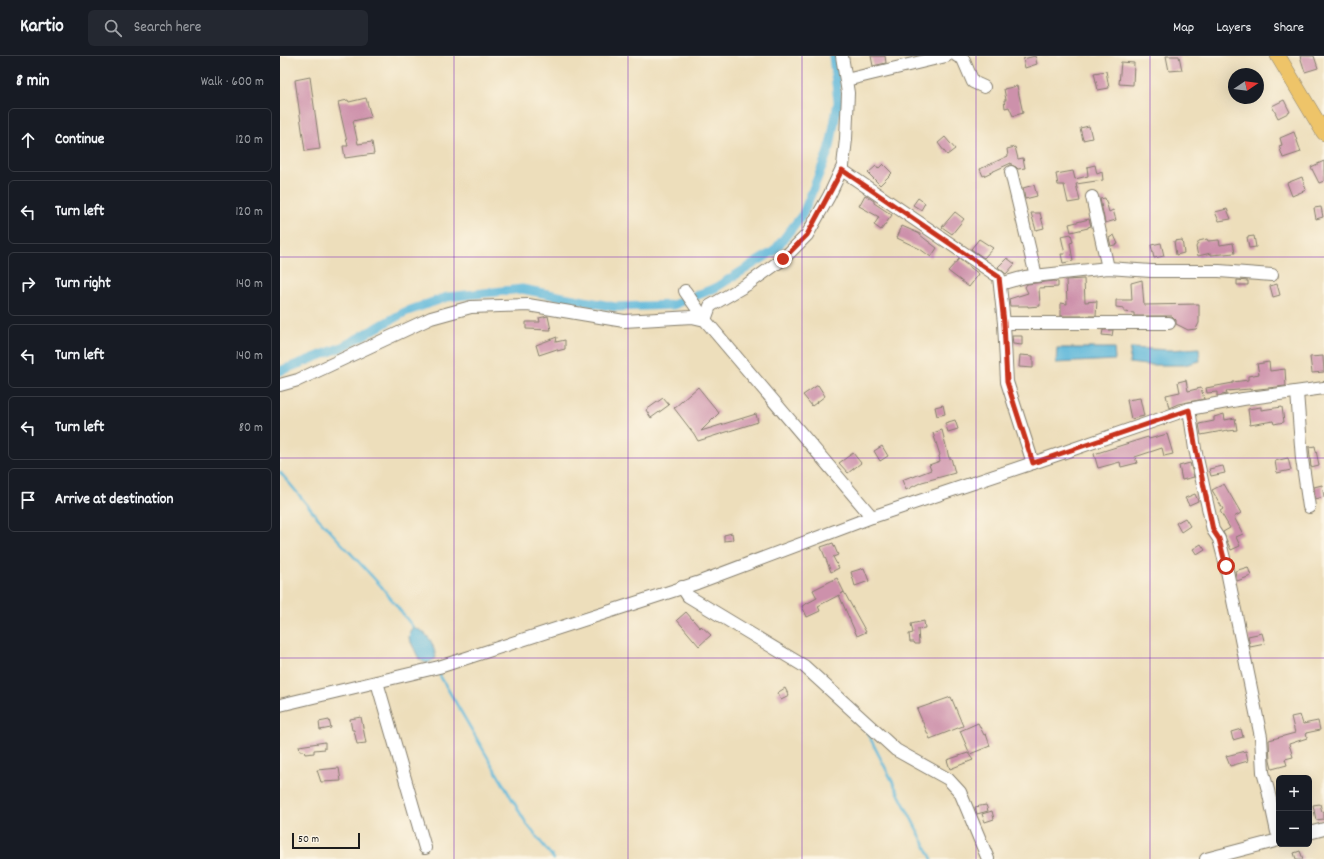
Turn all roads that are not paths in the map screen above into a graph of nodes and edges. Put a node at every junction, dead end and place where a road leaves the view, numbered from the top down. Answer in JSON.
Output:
{"nodes":[{"id":1,"x":842,"y":56,"type":"edge"},
{"id":2,"x":946,"y":56,"type":"edge"},
{"id":3,"x":957,"y":56,"type":"edge"},
{"id":4,"x":1278,"y":56,"type":"edge"},
{"id":5,"x":846,"y":80,"type":"junction"},
{"id":6,"x":984,"y":87,"type":"dead end"},
{"id":7,"x":1324,"y":133,"type":"edge"},
{"id":8,"x":842,"y":170,"type":"junction"},
{"id":9,"x":1011,"y":172,"type":"dead end"},
{"id":10,"x":1092,"y":197,"type":"dead end"},
{"id":11,"x":1108,"y":268,"type":"junction"},
{"id":12,"x":1272,"y":275,"type":"dead end"},
{"id":13,"x":1036,"y":276,"type":"junction"},
{"id":14,"x":1000,"y":284,"type":"junction"},
{"id":15,"x":685,"y":291,"type":"dead end"},
{"id":16,"x":705,"y":320,"type":"junction"},
{"id":17,"x":1004,"y":323,"type":"junction"},
{"id":18,"x":1169,"y":323,"type":"dead end"},
{"id":19,"x":280,"y":385,"type":"edge"},
{"id":20,"x":1324,"y":388,"type":"edge"},
{"id":21,"x":1297,"y":392,"type":"junction"},
{"id":22,"x":1189,"y":410,"type":"junction"},
{"id":23,"x":1033,"y":463,"type":"junction"},
{"id":24,"x":1309,"y":507,"type":"dead end"},
{"id":25,"x":872,"y":517,"type":"junction"},
{"id":26,"x":682,"y":587,"type":"junction"},
{"id":27,"x":377,"y":682,"type":"junction"},
{"id":28,"x":280,"y":705,"type":"edge"},
{"id":29,"x":1276,"y":827,"type":"edge"},
{"id":30,"x":1324,"y":829,"type":"edge"},
{"id":31,"x":1312,"y":832,"type":"edge"},
{"id":32,"x":1276,"y":841,"type":"edge"},
{"id":33,"x":424,"y":848,"type":"dead end"},
{"id":34,"x":988,"y":859,"type":"edge"},
{"id":35,"x":1206,"y":859,"type":"edge"}],
"edges":[{"from":1,"to":5,"type":"street"},
{"from":2,"to":5,"type":"street"},
{"from":3,"to":6,"type":"street"},
{"from":4,"to":7,"type":"main road"},
{"from":5,"to":8,"type":"street"},
{"from":8,"to":14,"type":"street"},
{"from":8,"to":16,"type":"street"},
{"from":9,"to":13,"type":"street"},
{"from":10,"to":11,"type":"street"},
{"from":11,"to":12,"type":"street"},
{"from":11,"to":13,"type":"street"},
{"from":13,"to":14,"type":"street"},
{"from":14,"to":17,"type":"street"},
{"from":15,"to":16,"type":"street"},
{"from":16,"to":19,"type":"street"},
{"from":16,"to":25,"type":"street"},
{"from":17,"to":18,"type":"street"},
{"from":17,"to":23,"type":"street"},
{"from":20,"to":21,"type":"street"},
{"from":21,"to":22,"type":"street"},
{"from":21,"to":24,"type":"street"},
{"from":22,"to":23,"type":"street"},
{"from":22,"to":29,"type":"street"},
{"from":23,"to":25,"type":"street"},
{"from":25,"to":26,"type":"street"},
{"from":26,"to":27,"type":"street"},
{"from":26,"to":34,"type":"street"},
{"from":27,"to":28,"type":"street"},
{"from":27,"to":33,"type":"street"},
{"from":30,"to":31,"type":"street"},
{"from":32,"to":35,"type":"street"}]}
